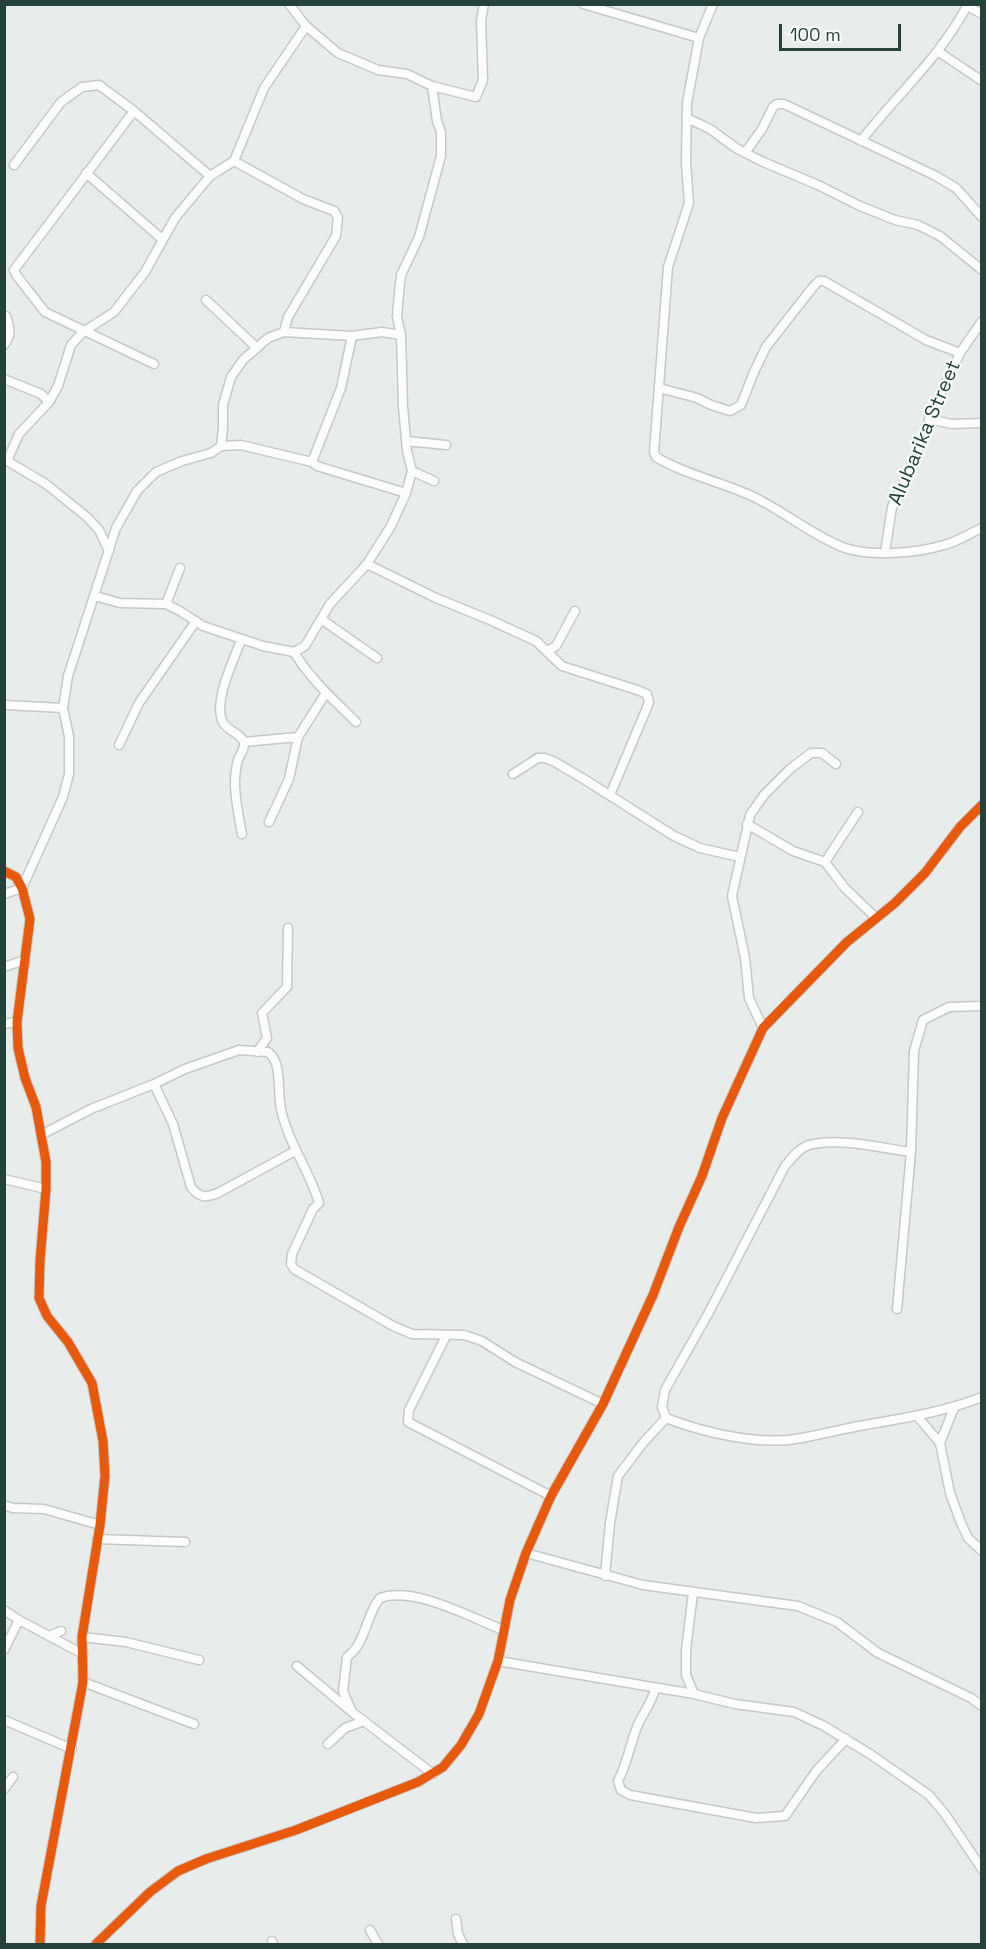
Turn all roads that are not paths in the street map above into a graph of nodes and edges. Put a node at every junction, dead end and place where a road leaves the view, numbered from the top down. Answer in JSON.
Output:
{"nodes":[{"id":1,"x":289,"y":4,"type":"edge"},
{"id":2,"x":484,"y":4,"type":"edge"},
{"id":3,"x":583,"y":4,"type":"edge"},
{"id":4,"x":713,"y":4,"type":"edge"},
{"id":5,"x":967,"y":5,"type":"edge"},
{"id":6,"x":981,"y":14,"type":"edge"},
{"id":7,"x":306,"y":26,"type":"junction"},
{"id":8,"x":699,"y":38,"type":"junction"},
{"id":9,"x":939,"y":52,"type":"junction"},
{"id":10,"x":981,"y":81,"type":"edge"},
{"id":11,"x":432,"y":86,"type":"junction"},
{"id":12,"x":134,"y":111,"type":"junction"},
{"id":13,"x":687,"y":118,"type":"junction"},
{"id":14,"x":861,"y":141,"type":"junction"},
{"id":15,"x":746,"y":153,"type":"junction"},
{"id":16,"x":234,"y":161,"type":"junction"},
{"id":17,"x":14,"y":165,"type":"dead end"},
{"id":18,"x":86,"y":173,"type":"junction"},
{"id":19,"x":210,"y":176,"type":"junction"},
{"id":20,"x":981,"y":217,"type":"edge"},
{"id":21,"x":162,"y":239,"type":"junction"},
{"id":22,"x":981,"y":270,"type":"edge"},
{"id":23,"x":206,"y":300,"type":"dead end"},
{"id":24,"x":6,"y":316,"type":"edge"},
{"id":25,"x":981,"y":321,"type":"edge"},
{"id":26,"x":83,"y":332,"type":"junction"},
{"id":27,"x":284,"y":332,"type":"junction"},
{"id":28,"x":401,"y":335,"type":"junction"},
{"id":29,"x":352,"y":336,"type":"junction"},
{"id":30,"x":4,"y":345,"type":"edge"},
{"id":31,"x":256,"y":347,"type":"junction"},
{"id":32,"x":960,"y":353,"type":"junction"},
{"id":33,"x":154,"y":364,"type":"dead end"},
{"id":34,"x":4,"y":379,"type":"edge"},
{"id":35,"x":659,"y":388,"type":"junction"},
{"id":36,"x":49,"y":402,"type":"junction"},
{"id":37,"x":929,"y":419,"type":"junction"},
{"id":38,"x":981,"y":423,"type":"edge"},
{"id":39,"x":406,"y":441,"type":"junction"},
{"id":40,"x":446,"y":445,"type":"dead end"},
{"id":41,"x":221,"y":446,"type":"junction"},
{"id":42,"x":6,"y":460,"type":"edge"},
{"id":43,"x":312,"y":462,"type":"junction"},
{"id":44,"x":412,"y":471,"type":"junction"},
{"id":45,"x":434,"y":481,"type":"dead end"},
{"id":46,"x":406,"y":493,"type":"junction"},
{"id":47,"x":981,"y":528,"type":"edge"},
{"id":48,"x":109,"y":551,"type":"junction"},
{"id":49,"x":885,"y":552,"type":"junction"},
{"id":50,"x":367,"y":564,"type":"junction"},
{"id":51,"x":180,"y":568,"type":"dead end"},
{"id":52,"x":95,"y":596,"type":"junction"},
{"id":53,"x":166,"y":604,"type":"junction"},
{"id":54,"x":575,"y":611,"type":"dead end"},
{"id":55,"x":321,"y":619,"type":"junction"},
{"id":56,"x":196,"y":621,"type":"junction"},
{"id":57,"x":241,"y":640,"type":"junction"},
{"id":58,"x":547,"y":651,"type":"junction"},
{"id":59,"x":294,"y":652,"type":"junction"},
{"id":60,"x":377,"y":658,"type":"dead end"},
{"id":61,"x":326,"y":693,"type":"junction"},
{"id":62,"x":4,"y":705,"type":"edge"},
{"id":63,"x":63,"y":708,"type":"junction"},
{"id":64,"x":356,"y":722,"type":"dead end"},
{"id":65,"x":298,"y":737,"type":"junction"},
{"id":66,"x":244,"y":742,"type":"junction"},
{"id":67,"x":118,"y":745,"type":"dead end"},
{"id":68,"x":836,"y":764,"type":"dead end"},
{"id":69,"x":513,"y":774,"type":"dead end"},
{"id":70,"x":610,"y":795,"type":"junction"},
{"id":71,"x":981,"y":805,"type":"edge"},
{"id":72,"x":858,"y":812,"type":"dead end"},
{"id":73,"x":269,"y":822,"type":"dead end"},
{"id":74,"x":747,"y":824,"type":"junction"},
{"id":75,"x":242,"y":834,"type":"dead end"},
{"id":76,"x":740,"y":857,"type":"junction"},
{"id":77,"x":825,"y":862,"type":"junction"},
{"id":78,"x":4,"y":871,"type":"edge"},
{"id":79,"x":22,"y":888,"type":"junction"},
{"id":80,"x":4,"y":894,"type":"edge"},
{"id":81,"x":876,"y":918,"type":"junction"},
{"id":82,"x":288,"y":928,"type":"dead end"},
{"id":83,"x":25,"y":960,"type":"junction"},
{"id":84,"x":4,"y":967,"type":"edge"},
{"id":85,"x":981,"y":1006,"type":"edge"},
{"id":86,"x":17,"y":1022,"type":"junction"},
{"id":87,"x":4,"y":1024,"type":"edge"},
{"id":88,"x":763,"y":1028,"type":"junction"},
{"id":89,"x":257,"y":1052,"type":"junction"},
{"id":90,"x":154,"y":1084,"type":"junction"},
{"id":91,"x":41,"y":1135,"type":"junction"},
{"id":92,"x":295,"y":1151,"type":"junction"},
{"id":93,"x":911,"y":1152,"type":"junction"},
{"id":94,"x":4,"y":1179,"type":"edge"},
{"id":95,"x":46,"y":1188,"type":"junction"},
{"id":96,"x":897,"y":1308,"type":"dead end"},
{"id":97,"x":446,"y":1336,"type":"junction"},
{"id":98,"x":981,"y":1397,"type":"edge"},
{"id":99,"x":603,"y":1404,"type":"junction"},
{"id":100,"x":954,"y":1408,"type":"junction"},
{"id":101,"x":917,"y":1416,"type":"junction"},
{"id":102,"x":666,"y":1418,"type":"junction"},
{"id":103,"x":940,"y":1443,"type":"junction"},
{"id":104,"x":551,"y":1496,"type":"junction"},
{"id":105,"x":4,"y":1505,"type":"edge"},
{"id":106,"x":100,"y":1526,"type":"junction"},
{"id":107,"x":97,"y":1539,"type":"junction"},
{"id":108,"x":185,"y":1542,"type":"dead end"},
{"id":109,"x":981,"y":1551,"type":"edge"},
{"id":110,"x":526,"y":1553,"type":"junction"},
{"id":111,"x":605,"y":1576,"type":"junction"},
{"id":112,"x":693,"y":1593,"type":"junction"},
{"id":113,"x":4,"y":1610,"type":"edge"},
{"id":114,"x":19,"y":1620,"type":"junction"},
{"id":115,"x":61,"y":1630,"type":"dead end"},
{"id":116,"x":503,"y":1630,"type":"junction"},
{"id":117,"x":49,"y":1636,"type":"junction"},
{"id":118,"x":82,"y":1637,"type":"junction"},
{"id":119,"x":4,"y":1650,"type":"edge"},
{"id":120,"x":83,"y":1654,"type":"junction"},
{"id":121,"x":199,"y":1660,"type":"dead end"},
{"id":122,"x":498,"y":1661,"type":"junction"},
{"id":123,"x":297,"y":1666,"type":"dead end"},
{"id":124,"x":686,"y":1675,"type":"junction"},
{"id":125,"x":83,"y":1682,"type":"junction"},
{"id":126,"x":655,"y":1689,"type":"junction"},
{"id":127,"x":675,"y":1692,"type":"junction"},
{"id":128,"x":694,"y":1694,"type":"junction"},
{"id":129,"x":981,"y":1706,"type":"edge"},
{"id":130,"x":352,"y":1712,"type":"junction"},
{"id":131,"x":4,"y":1720,"type":"edge"},
{"id":132,"x":364,"y":1721,"type":"junction"},
{"id":133,"x":194,"y":1724,"type":"dead end"},
{"id":134,"x":846,"y":1739,"type":"junction"},
{"id":135,"x":328,"y":1744,"type":"dead end"},
{"id":136,"x":72,"y":1749,"type":"junction"},
{"id":137,"x":433,"y":1774,"type":"junction"},
{"id":138,"x":13,"y":1778,"type":"dead end"},
{"id":139,"x":4,"y":1789,"type":"edge"},
{"id":140,"x":981,"y":1869,"type":"edge"},
{"id":141,"x":456,"y":1919,"type":"dead end"},
{"id":142,"x":370,"y":1930,"type":"dead end"},
{"id":143,"x":40,"y":1944,"type":"edge"},
{"id":144,"x":96,"y":1944,"type":"edge"},
{"id":145,"x":378,"y":1944,"type":"edge"},
{"id":146,"x":463,"y":1944,"type":"edge"}],
"edges":[{"from":1,"to":7,"type":"street"},
{"from":2,"to":11,"type":"street"},
{"from":3,"to":8,"type":"street"},
{"from":4,"to":8,"type":"street"},
{"from":5,"to":6,"type":"street"},
{"from":5,"to":9,"type":"street"},
{"from":7,"to":11,"type":"street"},
{"from":7,"to":16,"type":"street"},
{"from":8,"to":13,"type":"street"},
{"from":9,"to":10,"type":"street"},
{"from":9,"to":14,"type":"street"},
{"from":11,"to":28,"type":"street"},
{"from":12,"to":17,"type":"street"},
{"from":12,"to":18,"type":"street"},
{"from":12,"to":19,"type":"street"},
{"from":13,"to":15,"type":"street"},
{"from":13,"to":35,"type":"street"},
{"from":14,"to":15,"type":"street"},
{"from":14,"to":20,"type":"street"},
{"from":15,"to":22,"type":"street"},
{"from":16,"to":19,"type":"street"},
{"from":16,"to":27,"type":"street"},
{"from":18,"to":21,"type":"street"},
{"from":18,"to":26,"type":"street"},
{"from":19,"to":21,"type":"street"},
{"from":21,"to":26,"type":"street"},
{"from":23,"to":31,"type":"street"},
{"from":24,"to":30,"type":"street"},
{"from":25,"to":32,"type":"street","name":"Alubarika Street"},
{"from":26,"to":33,"type":"street"},
{"from":26,"to":36,"type":"street"},
{"from":27,"to":29,"type":"street"},
{"from":27,"to":31,"type":"street"},
{"from":28,"to":29,"type":"street"},
{"from":28,"to":39,"type":"street"},
{"from":29,"to":43,"type":"street"},
{"from":31,"to":41,"type":"street"},
{"from":32,"to":35,"type":"street"},
{"from":32,"to":37,"type":"street","name":"Alubarika Street"},
{"from":34,"to":36,"type":"street"},
{"from":35,"to":49,"type":"street"},
{"from":36,"to":42,"type":"street"},
{"from":37,"to":38,"type":"street"},
{"from":37,"to":49,"type":"street","name":"Alubarika Street"},
{"from":39,"to":40,"type":"street"},
{"from":39,"to":44,"type":"street"},
{"from":41,"to":43,"type":"street"},
{"from":41,"to":48,"type":"street"},
{"from":42,"to":48,"type":"street"},
{"from":43,"to":46,"type":"street"},
{"from":44,"to":45,"type":"street"},
{"from":44,"to":46,"type":"street"},
{"from":46,"to":50,"type":"street"},
{"from":47,"to":49,"type":"street"},
{"from":48,"to":52,"type":"street"},
{"from":50,"to":55,"type":"street"},
{"from":50,"to":58,"type":"street"},
{"from":51,"to":53,"type":"street"},
{"from":52,"to":53,"type":"street"},
{"from":52,"to":63,"type":"street"},
{"from":53,"to":56,"type":"street"},
{"from":54,"to":58,"type":"street"},
{"from":55,"to":59,"type":"street"},
{"from":55,"to":60,"type":"street"},
{"from":56,"to":57,"type":"street"},
{"from":56,"to":67,"type":"street"},
{"from":57,"to":59,"type":"street"},
{"from":57,"to":66,"type":"street"},
{"from":58,"to":70,"type":"street"},
{"from":59,"to":61,"type":"street"},
{"from":61,"to":64,"type":"street"},
{"from":61,"to":65,"type":"street"},
{"from":62,"to":63,"type":"street"},
{"from":63,"to":79,"type":"street"},
{"from":65,"to":66,"type":"street"},
{"from":65,"to":73,"type":"street"},
{"from":66,"to":75,"type":"street"},
{"from":68,"to":74,"type":"street"},
{"from":69,"to":70,"type":"street"},
{"from":70,"to":76,"type":"street"},
{"from":71,"to":81,"type":"street"},
{"from":72,"to":77,"type":"street"},
{"from":74,"to":76,"type":"street"},
{"from":74,"to":77,"type":"street"},
{"from":76,"to":88,"type":"street"},
{"from":77,"to":81,"type":"street"},
{"from":78,"to":79,"type":"street"},
{"from":79,"to":80,"type":"street"},
{"from":79,"to":83,"type":"street"},
{"from":81,"to":88,"type":"street"},
{"from":82,"to":89,"type":"street"},
{"from":83,"to":84,"type":"street"},
{"from":83,"to":86,"type":"street"},
{"from":85,"to":93,"type":"street"},
{"from":86,"to":87,"type":"street"},
{"from":86,"to":91,"type":"street"},
{"from":88,"to":99,"type":"street"},
{"from":89,"to":90,"type":"street"},
{"from":89,"to":92,"type":"street"},
{"from":90,"to":91,"type":"street"},
{"from":90,"to":92,"type":"street"},
{"from":91,"to":95,"type":"street"},
{"from":92,"to":97,"type":"street"},
{"from":93,"to":96,"type":"street"},
{"from":93,"to":102,"type":"street"},
{"from":94,"to":95,"type":"street"},
{"from":95,"to":106,"type":"street"},
{"from":97,"to":99,"type":"street"},
{"from":97,"to":104,"type":"street"},
{"from":98,"to":100,"type":"street"},
{"from":99,"to":104,"type":"street"},
{"from":100,"to":101,"type":"street"},
{"from":100,"to":103,"type":"street"},
{"from":101,"to":102,"type":"street"},
{"from":101,"to":103,"type":"street"},
{"from":102,"to":111,"type":"street"},
{"from":103,"to":109,"type":"street"},
{"from":104,"to":110,"type":"street"},
{"from":105,"to":106,"type":"street"},
{"from":106,"to":107,"type":"street"},
{"from":107,"to":108,"type":"street"},
{"from":107,"to":118,"type":"street"},
{"from":110,"to":111,"type":"street"},
{"from":110,"to":116,"type":"street"},
{"from":111,"to":112,"type":"street"},
{"from":112,"to":124,"type":"street"},
{"from":112,"to":129,"type":"street"},
{"from":113,"to":114,"type":"street"},
{"from":114,"to":117,"type":"street"},
{"from":114,"to":119,"type":"street"},
{"from":115,"to":117,"type":"street"},
{"from":116,"to":122,"type":"street"},
{"from":116,"to":130,"type":"street"},
{"from":117,"to":120,"type":"street"},
{"from":118,"to":120,"type":"street"},
{"from":118,"to":121,"type":"street"},
{"from":120,"to":125,"type":"street"},
{"from":122,"to":126,"type":"street"},
{"from":122,"to":137,"type":"street"},
{"from":123,"to":130,"type":"street"},
{"from":124,"to":127,"type":"street"},
{"from":124,"to":128,"type":"street"},
{"from":125,"to":133,"type":"street"},
{"from":125,"to":136,"type":"street"},
{"from":126,"to":127,"type":"street"},
{"from":126,"to":134,"type":"street"},
{"from":127,"to":128,"type":"street"},
{"from":128,"to":134,"type":"street"},
{"from":130,"to":132,"type":"street"},
{"from":131,"to":136,"type":"street"},
{"from":132,"to":135,"type":"street"},
{"from":132,"to":137,"type":"street"},
{"from":134,"to":140,"type":"street"},
{"from":136,"to":143,"type":"street"},
{"from":137,"to":144,"type":"street"},
{"from":138,"to":139,"type":"street"},
{"from":141,"to":146,"type":"street"},
{"from":142,"to":145,"type":"street"}]}
